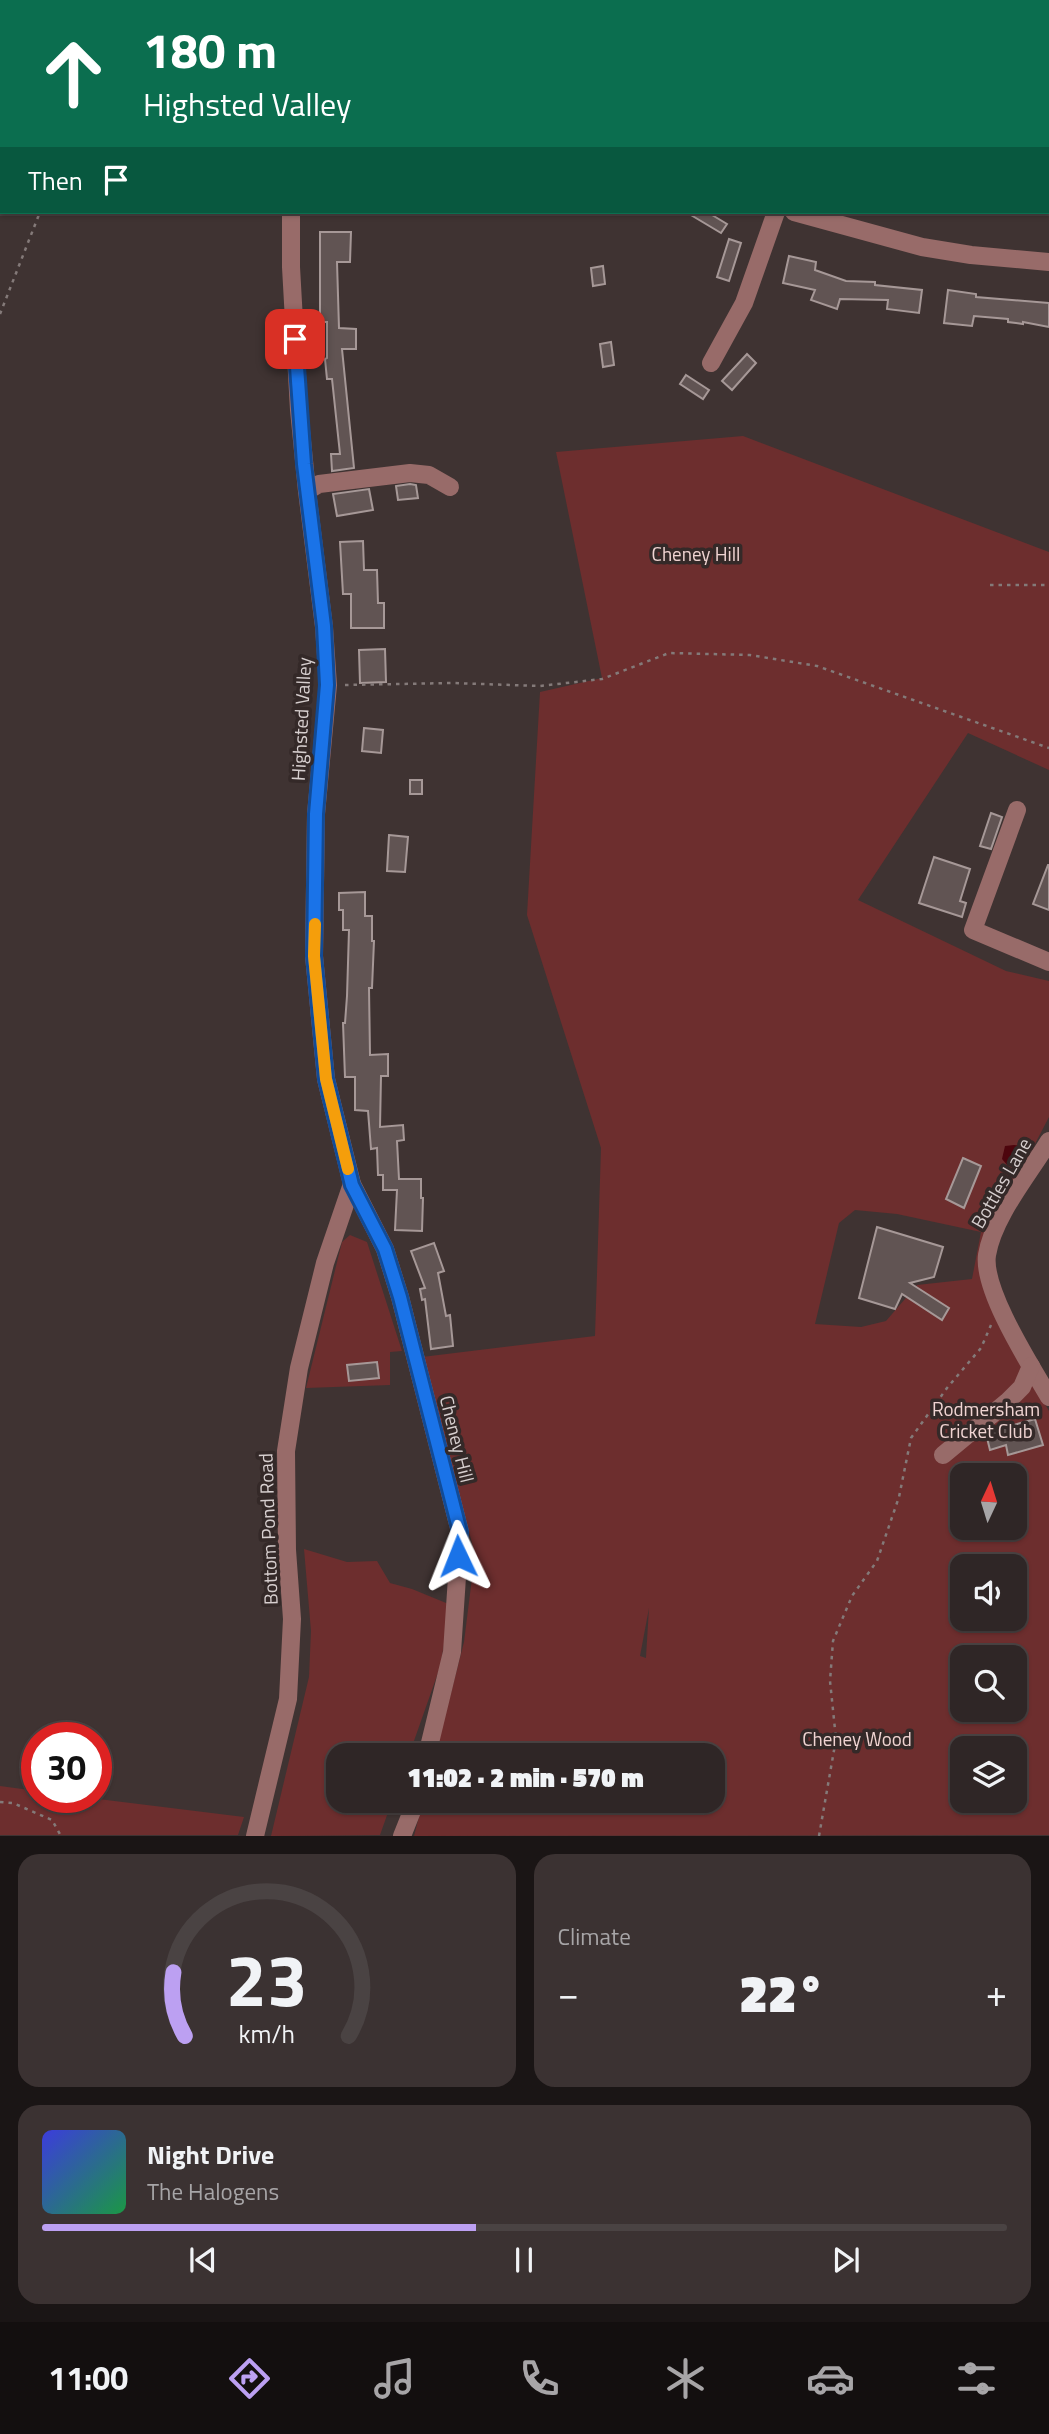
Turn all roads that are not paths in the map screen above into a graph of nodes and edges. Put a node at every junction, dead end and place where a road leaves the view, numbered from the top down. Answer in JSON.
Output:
{"nodes":[{"id":1,"x":291,"y":214,"type":"edge"},
{"id":2,"x":775,"y":214,"type":"edge"},
{"id":3,"x":801,"y":214,"type":"edge"},
{"id":4,"x":1049,"y":262,"type":"edge"},
{"id":5,"x":710,"y":363,"type":"dead end"},
{"id":6,"x":450,"y":487,"type":"dead end"},
{"id":7,"x":307,"y":491,"type":"junction"},
{"id":8,"x":1017,"y":810,"type":"dead end"},
{"id":9,"x":1049,"y":962,"type":"edge"},
{"id":10,"x":1049,"y":1141,"type":"edge"},
{"id":11,"x":352,"y":1185,"type":"junction"},
{"id":12,"x":1031,"y":1366,"type":"junction"},
{"id":13,"x":1049,"y":1397,"type":"edge"},
{"id":14,"x":943,"y":1455,"type":"dead end"},
{"id":15,"x":430,"y":1743,"type":"edge"},
{"id":16,"x":411,"y":1813,"type":"edge"},
{"id":17,"x":255,"y":1836,"type":"edge"},
{"id":18,"x":402,"y":1836,"type":"edge"}],
"edges":[{"from":1,"to":7,"type":"street","name":"Highsted Valley"},
{"from":2,"to":5,"type":"street"},
{"from":3,"to":4,"type":"street"},
{"from":6,"to":7,"type":"street"},
{"from":7,"to":11,"type":"street","name":"Highsted Valley"},
{"from":8,"to":9,"type":"street"},
{"from":10,"to":12,"type":"street","name":"Bottles Lane"},
{"from":11,"to":15,"type":"street","name":"Cheney Hill"},
{"from":11,"to":17,"type":"street","name":"Bottom Pond Road"},
{"from":12,"to":13,"type":"street","name":"Bottles Lane"},
{"from":12,"to":14,"type":"street"},
{"from":16,"to":18,"type":"street"}]}
